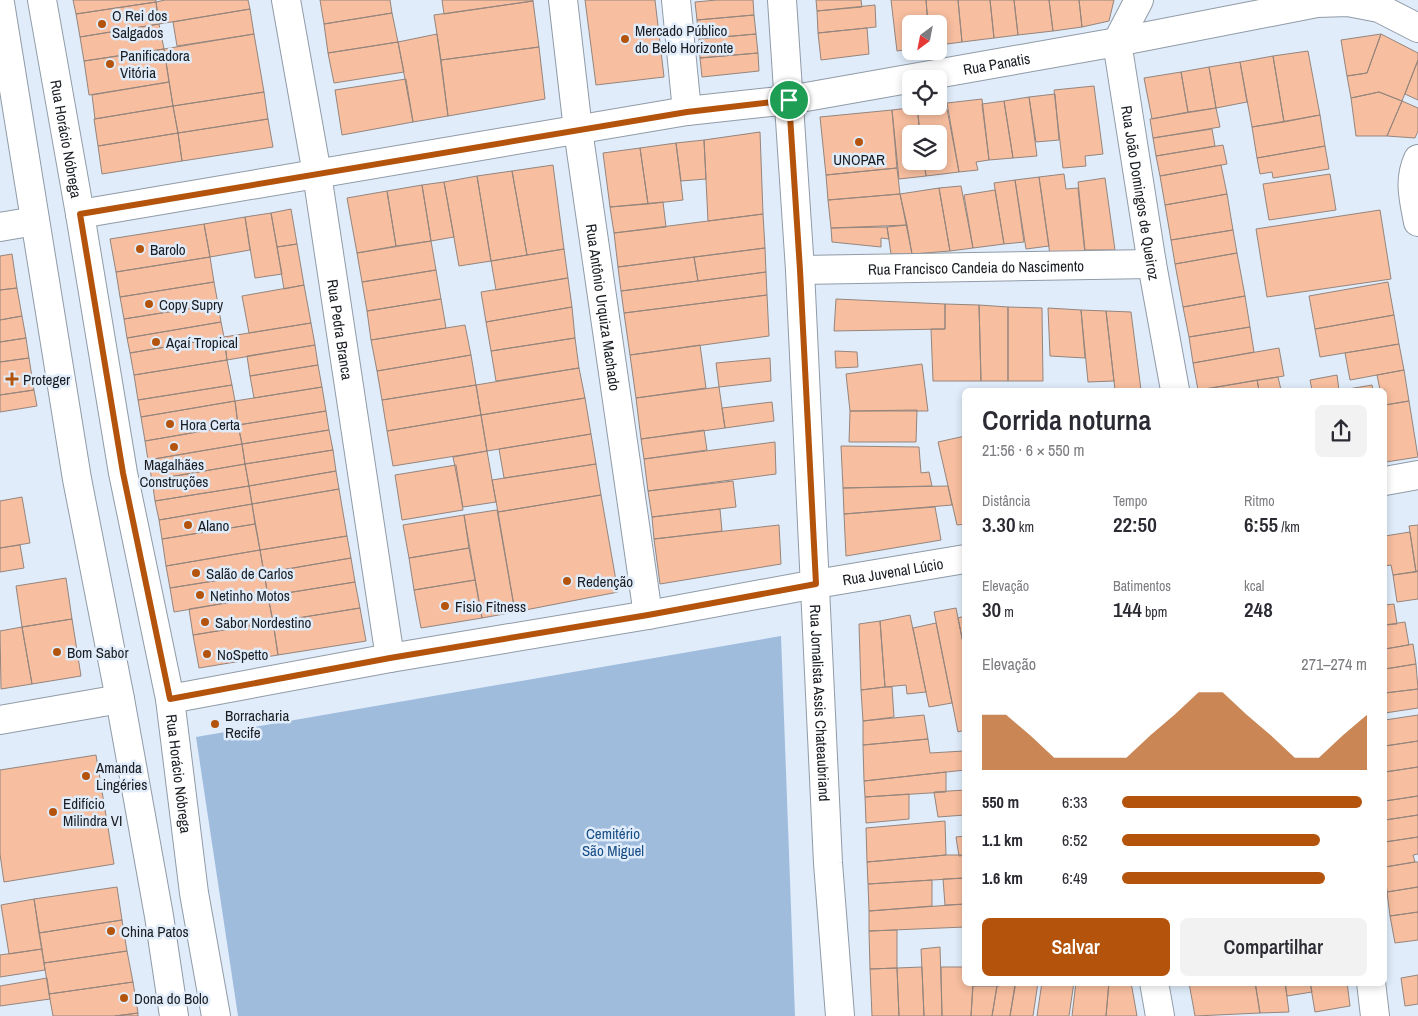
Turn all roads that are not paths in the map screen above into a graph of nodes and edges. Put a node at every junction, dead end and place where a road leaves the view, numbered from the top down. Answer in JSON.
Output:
{"nodes":[{"id":1,"x":42,"y":0,"type":"edge"},
{"id":2,"x":286,"y":0,"type":"edge"},
{"id":3,"x":563,"y":0,"type":"edge"},
{"id":4,"x":676,"y":0,"type":"edge"},
{"id":5,"x":782,"y":0,"type":"edge"},
{"id":6,"x":1139,"y":0,"type":"edge"},
{"id":7,"x":0,"y":3,"type":"edge"},
{"id":8,"x":1381,"y":4,"type":"edge"},
{"id":9,"x":1418,"y":28,"type":"edge"},
{"id":10,"x":1118,"y":42,"type":"junction"},
{"id":11,"x":789,"y":100,"type":"junction"},
{"id":12,"x":687,"y":112,"type":"junction"},
{"id":13,"x":578,"y":130,"type":"junction"},
{"id":14,"x":1418,"y":159,"type":"edge"},
{"id":15,"x":317,"y":174,"type":"junction"},
{"id":16,"x":80,"y":214,"type":"junction"},
{"id":17,"x":36,"y":221,"type":"junction"},
{"id":18,"x":1418,"y":222,"type":"edge"},
{"id":19,"x":0,"y":227,"type":"edge"},
{"id":20,"x":1152,"y":264,"type":"junction"},
{"id":21,"x":800,"y":270,"type":"junction"},
{"id":22,"x":1175,"y":388,"type":"edge"},
{"id":23,"x":1418,"y":475,"type":"edge"},
{"id":24,"x":1387,"y":481,"type":"edge"},
{"id":25,"x":962,"y":560,"type":"edge"},
{"id":26,"x":816,"y":584,"type":"junction"},
{"id":27,"x":648,"y":615,"type":"junction"},
{"id":28,"x":390,"y":658,"type":"junction"},
{"id":29,"x":170,"y":699,"type":"junction"},
{"id":30,"x":120,"y":700,"type":"junction"},
{"id":31,"x":0,"y":720,"type":"edge"},
{"id":32,"x":1155,"y":986,"type":"edge"},
{"id":33,"x":1372,"y":986,"type":"edge"},
{"id":34,"x":174,"y":1016,"type":"edge"},
{"id":35,"x":216,"y":1016,"type":"edge"},
{"id":36,"x":840,"y":1016,"type":"edge"},
{"id":37,"x":1160,"y":1016,"type":"edge"},
{"id":38,"x":1376,"y":1016,"type":"edge"}],
"edges":[{"from":1,"to":16,"type":"street","name":"Rua Horácio Nóbrega"},
{"from":2,"to":15,"type":"street","name":"Rua Pedra Branca"},
{"from":3,"to":13,"type":"street","name":"Rua Antônio Urquiza Machado"},
{"from":4,"to":12,"type":"street"},
{"from":5,"to":11,"type":"street","name":"Rua Jornalista Assis Chateaubriand"},
{"from":6,"to":10,"type":"street"},
{"from":7,"to":17,"type":"street"},
{"from":8,"to":9,"type":"street","name":"Rua Panatis"},
{"from":8,"to":10,"type":"street","name":"Rua Panatis"},
{"from":10,"to":11,"type":"street","name":"Rua Panatis"},
{"from":10,"to":20,"type":"street","name":"Rua João Domingos de Queiroz"},
{"from":11,"to":12,"type":"street","name":"Rua Panatis"},
{"from":11,"to":21,"type":"street","name":"Rua Jornalista Assis Chateaubriand"},
{"from":12,"to":13,"type":"street","name":"Rua Panatis"},
{"from":13,"to":15,"type":"street","name":"Rua Panatis"},
{"from":13,"to":27,"type":"street","name":"Rua Antônio Urquiza Machado"},
{"from":14,"to":18,"type":"street"},
{"from":15,"to":16,"type":"street","name":"Rua Panatis"},
{"from":15,"to":28,"type":"street","name":"Rua Pedra Branca"},
{"from":16,"to":29,"type":"street","name":"Rua Horácio Nóbrega"},
{"from":17,"to":19,"type":"street"},
{"from":17,"to":30,"type":"street"},
{"from":20,"to":21,"type":"street","name":"Rua Francisco Candeia do Nascimento"},
{"from":20,"to":22,"type":"street","name":"Rua João Domingos de Queiroz"},
{"from":21,"to":26,"type":"street","name":"Rua Jornalista Assis Chateaubriand"},
{"from":23,"to":24,"type":"street"},
{"from":25,"to":26,"type":"street","name":"Rua Juvenal Lúcio"},
{"from":26,"to":27,"type":"street","name":"Rua Juvenal Lúcio"},
{"from":26,"to":36,"type":"street","name":"Rua Jornalista Assis Chateaubriand"},
{"from":27,"to":28,"type":"street","name":"Rua Juvenal Lúcio"},
{"from":28,"to":29,"type":"street","name":"Rua Juvenal Lúcio"},
{"from":29,"to":35,"type":"street","name":"Rua Horácio Nóbrega"},
{"from":30,"to":31,"type":"street"},
{"from":30,"to":34,"type":"street"},
{"from":32,"to":37,"type":"street"},
{"from":33,"to":38,"type":"street"}]}
